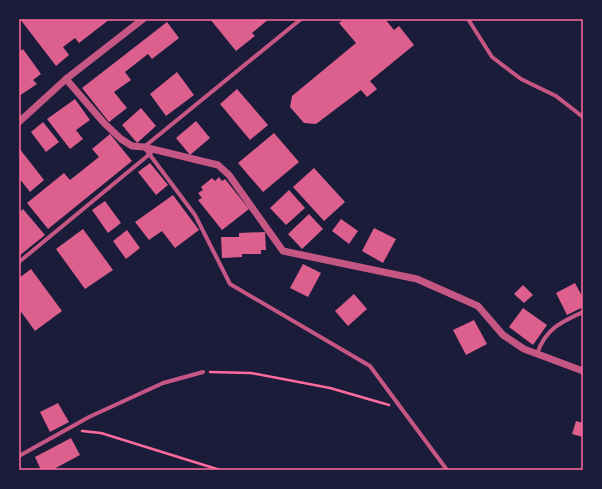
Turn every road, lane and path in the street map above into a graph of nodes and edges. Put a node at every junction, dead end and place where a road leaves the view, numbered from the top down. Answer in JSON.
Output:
{"nodes":[{"id":1,"x":143,"y":19,"type":"edge"},
{"id":2,"x":301,"y":19,"type":"edge"},
{"id":3,"x":468,"y":19,"type":"edge"},
{"id":4,"x":66,"y":79,"type":"junction"},
{"id":5,"x":583,"y":117,"type":"edge"},
{"id":6,"x":20,"y":121,"type":"edge"},
{"id":7,"x":144,"y":147,"type":"junction"},
{"id":8,"x":150,"y":153,"type":"junction"},
{"id":9,"x":19,"y":262,"type":"edge"},
{"id":10,"x":583,"y":312,"type":"edge"},
{"id":11,"x":536,"y":354,"type":"junction"},
{"id":12,"x":583,"y":371,"type":"edge"},
{"id":13,"x":204,"y":372,"type":"joint"},
{"id":14,"x":401,"y":408,"type":"junction"},
{"id":15,"x":69,"y":429,"type":"junction"},
{"id":16,"x":19,"y":456,"type":"edge"},
{"id":17,"x":220,"y":470,"type":"edge"},
{"id":18,"x":447,"y":470,"type":"edge"}],
"edges":[{"from":1,"to":4,"type":"street"},
{"from":2,"to":7,"type":"street"},
{"from":3,"to":5,"type":"street"},
{"from":4,"to":6,"type":"street"},
{"from":4,"to":7,"type":"street"},
{"from":7,"to":8,"type":"street"},
{"from":7,"to":11,"type":"street"},
{"from":8,"to":9,"type":"street"},
{"from":8,"to":14,"type":"street"},
{"from":10,"to":11,"type":"street"},
{"from":11,"to":12,"type":"street"},
{"from":13,"to":14,"type":"path"},
{"from":13,"to":15,"type":"street"},
{"from":14,"to":18,"type":"street"},
{"from":15,"to":16,"type":"street"},
{"from":15,"to":17,"type":"path"}]}
